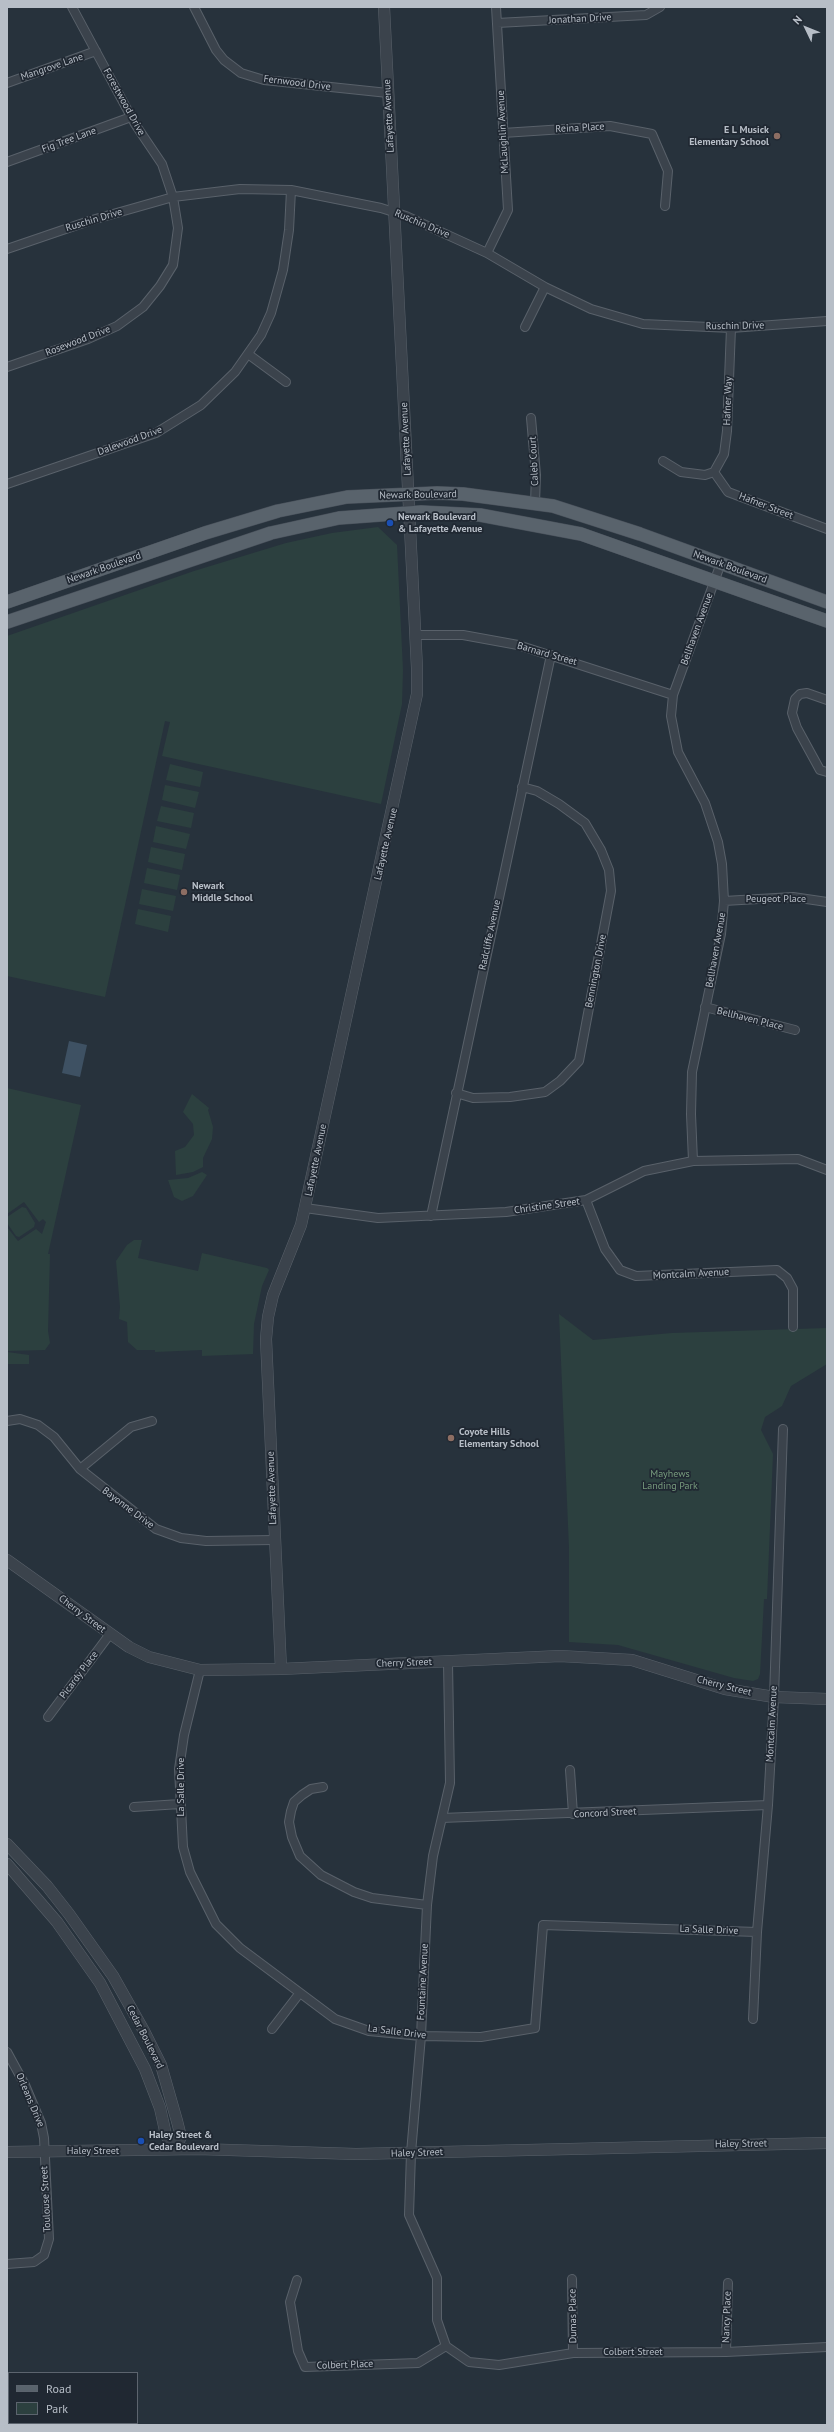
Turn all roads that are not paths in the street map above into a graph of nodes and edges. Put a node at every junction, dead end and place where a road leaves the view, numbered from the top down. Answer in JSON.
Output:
{"nodes":[{"id":1,"x":72,"y":7,"type":"edge"},
{"id":2,"x":194,"y":7,"type":"edge"},
{"id":3,"x":384,"y":7,"type":"edge"},
{"id":4,"x":496,"y":7,"type":"edge"},
{"id":5,"x":660,"y":7,"type":"edge"},
{"id":6,"x":497,"y":23,"type":"junction"},
{"id":7,"x":96,"y":52,"type":"junction"},
{"id":8,"x":7,"y":83,"type":"edge"},
{"id":9,"x":388,"y":93,"type":"junction"},
{"id":10,"x":131,"y":117,"type":"junction"},
{"id":11,"x":504,"y":133,"type":"junction"},
{"id":12,"x":7,"y":162,"type":"edge"},
{"id":13,"x":291,"y":190,"type":"junction"},
{"id":14,"x":173,"y":196,"type":"junction"},
{"id":15,"x":665,"y":206,"type":"dead end"},
{"id":16,"x":394,"y":212,"type":"junction"},
{"id":17,"x":7,"y":249,"type":"edge"},
{"id":18,"x":487,"y":253,"type":"junction"},
{"id":19,"x":545,"y":287,"type":"junction"},
{"id":20,"x":827,"y":321,"type":"edge"},
{"id":21,"x":525,"y":327,"type":"dead end"},
{"id":22,"x":730,"y":328,"type":"junction"},
{"id":23,"x":248,"y":354,"type":"junction"},
{"id":24,"x":7,"y":368,"type":"edge"},
{"id":25,"x":286,"y":382,"type":"dead end"},
{"id":26,"x":531,"y":418,"type":"dead end"},
{"id":27,"x":663,"y":461,"type":"dead end"},
{"id":28,"x":714,"y":472,"type":"junction"},
{"id":29,"x":7,"y":484,"type":"edge"},
{"id":30,"x":408,"y":493,"type":"junction"},
{"id":31,"x":535,"y":503,"type":"junction"},
{"id":32,"x":409,"y":513,"type":"junction"},
{"id":33,"x":827,"y":529,"type":"edge"},
{"id":34,"x":721,"y":564,"type":"junction"},
{"id":35,"x":714,"y":582,"type":"junction"},
{"id":36,"x":7,"y":602,"type":"edge"},
{"id":37,"x":827,"y":602,"type":"edge"},
{"id":38,"x":827,"y":621,"type":"edge"},
{"id":39,"x":7,"y":622,"type":"edge"},
{"id":40,"x":416,"y":635,"type":"junction"},
{"id":41,"x":552,"y":654,"type":"junction"},
{"id":42,"x":673,"y":695,"type":"junction"},
{"id":43,"x":827,"y":700,"type":"edge"},
{"id":44,"x":827,"y":772,"type":"edge"},
{"id":45,"x":522,"y":787,"type":"junction"},
{"id":46,"x":724,"y":901,"type":"junction"},
{"id":47,"x":827,"y":902,"type":"edge"},
{"id":48,"x":705,"y":1007,"type":"junction"},
{"id":49,"x":795,"y":1030,"type":"dead end"},
{"id":50,"x":456,"y":1093,"type":"junction"},
{"id":51,"x":693,"y":1161,"type":"junction"},
{"id":52,"x":827,"y":1170,"type":"edge"},
{"id":53,"x":586,"y":1200,"type":"junction"},
{"id":54,"x":305,"y":1208,"type":"junction"},
{"id":55,"x":431,"y":1216,"type":"junction"},
{"id":56,"x":793,"y":1327,"type":"dead end"},
{"id":57,"x":7,"y":1421,"type":"edge"},
{"id":58,"x":152,"y":1421,"type":"dead end"},
{"id":59,"x":783,"y":1429,"type":"dead end"},
{"id":60,"x":80,"y":1469,"type":"junction"},
{"id":61,"x":274,"y":1540,"type":"junction"},
{"id":62,"x":7,"y":1560,"type":"edge"},
{"id":63,"x":110,"y":1634,"type":"junction"},
{"id":64,"x":448,"y":1662,"type":"junction"},
{"id":65,"x":280,"y":1669,"type":"junction"},
{"id":66,"x":200,"y":1670,"type":"junction"},
{"id":67,"x":774,"y":1697,"type":"junction"},
{"id":68,"x":827,"y":1699,"type":"edge"},
{"id":69,"x":48,"y":1716,"type":"dead end"},
{"id":70,"x":570,"y":1770,"type":"dead end"},
{"id":71,"x":324,"y":1787,"type":"dead end"},
{"id":72,"x":180,"y":1804,"type":"junction"},
{"id":73,"x":768,"y":1805,"type":"junction"},
{"id":74,"x":134,"y":1806,"type":"dead end"},
{"id":75,"x":573,"y":1814,"type":"junction"},
{"id":76,"x":442,"y":1818,"type":"junction"},
{"id":77,"x":7,"y":1844,"type":"edge"},
{"id":78,"x":7,"y":1864,"type":"edge"},
{"id":79,"x":427,"y":1905,"type":"junction"},
{"id":80,"x":757,"y":1932,"type":"junction"},
{"id":81,"x":299,"y":1994,"type":"junction"},
{"id":82,"x":753,"y":2019,"type":"dead end"},
{"id":83,"x":272,"y":2029,"type":"dead end"},
{"id":84,"x":421,"y":2036,"type":"junction"},
{"id":85,"x":7,"y":2052,"type":"edge"},
{"id":86,"x":827,"y":2143,"type":"edge"},
{"id":87,"x":174,"y":2149,"type":"junction"},
{"id":88,"x":44,"y":2151,"type":"junction"},
{"id":89,"x":7,"y":2152,"type":"edge"},
{"id":90,"x":411,"y":2153,"type":"junction"},
{"id":91,"x":7,"y":2264,"type":"edge"},
{"id":92,"x":572,"y":2279,"type":"dead end"},
{"id":93,"x":297,"y":2280,"type":"dead end"},
{"id":94,"x":728,"y":2283,"type":"dead end"},
{"id":95,"x":446,"y":2346,"type":"junction"},
{"id":96,"x":827,"y":2347,"type":"edge"},
{"id":97,"x":726,"y":2352,"type":"junction"},
{"id":98,"x":573,"y":2353,"type":"junction"}],
"edges":[{"from":1,"to":7,"type":"street","name":"Forestwood Drive"},
{"from":2,"to":9,"type":"street","name":"Fernwood Drive"},
{"from":3,"to":9,"type":"street","name":"Lafayette Avenue"},
{"from":4,"to":6,"type":"street","name":"McLaughlin Avenue"},
{"from":5,"to":6,"type":"street","name":"Jonathan Drive"},
{"from":6,"to":11,"type":"street","name":"McLaughlin Avenue"},
{"from":7,"to":8,"type":"street","name":"Mangrove Lane"},
{"from":7,"to":10,"type":"street","name":"Forestwood Drive"},
{"from":9,"to":16,"type":"street","name":"Lafayette Avenue"},
{"from":10,"to":12,"type":"street","name":"Fig Tree Lane"},
{"from":10,"to":14,"type":"street","name":"Forestwood Drive"},
{"from":11,"to":15,"type":"street","name":"Reina Place"},
{"from":11,"to":18,"type":"street","name":"McLaughlin Avenue"},
{"from":13,"to":14,"type":"street","name":"Ruschin Drive"},
{"from":13,"to":16,"type":"street","name":"Ruschin Drive"},
{"from":13,"to":23,"type":"street","name":"Dalewood Drive"},
{"from":14,"to":17,"type":"street","name":"Ruschin Drive"},
{"from":14,"to":24,"type":"street","name":"Rosewood Drive"},
{"from":16,"to":18,"type":"street","name":"Ruschin Drive"},
{"from":16,"to":30,"type":"street","name":"Lafayette Avenue"},
{"from":18,"to":19,"type":"street","name":"Ruschin Drive"},
{"from":19,"to":21,"type":"street"},
{"from":19,"to":22,"type":"street","name":"Ruschin Drive"},
{"from":20,"to":22,"type":"street","name":"Ruschin Drive"},
{"from":22,"to":28,"type":"street","name":"Hafner Way"},
{"from":23,"to":25,"type":"street"},
{"from":23,"to":29,"type":"street","name":"Dalewood Drive"},
{"from":26,"to":31,"type":"street","name":"Caleb Court"},
{"from":27,"to":28,"type":"street"},
{"from":28,"to":33,"type":"street","name":"Hafner Street"},
{"from":30,"to":31,"type":"main road","name":"Newark Boulevard"},
{"from":30,"to":32,"type":"street","name":"Lafayette Avenue"},
{"from":30,"to":36,"type":"main road","name":"Newark Boulevard"},
{"from":31,"to":34,"type":"main road","name":"Newark Boulevard"},
{"from":32,"to":35,"type":"main road","name":"Newark Boulevard"},
{"from":32,"to":39,"type":"main road","name":"Newark Boulevard"},
{"from":32,"to":40,"type":"street","name":"Lafayette Avenue"},
{"from":34,"to":35,"type":"street","name":"Bellhaven Avenue"},
{"from":34,"to":37,"type":"main road","name":"Newark Boulevard"},
{"from":35,"to":38,"type":"main road","name":"Newark Boulevard"},
{"from":35,"to":42,"type":"street","name":"Bellhaven Avenue"},
{"from":40,"to":41,"type":"street","name":"Barnard Street"},
{"from":40,"to":54,"type":"street","name":"Lafayette Avenue"},
{"from":41,"to":42,"type":"street","name":"Barnard Street"},
{"from":41,"to":45,"type":"street","name":"Radcliffe Avenue"},
{"from":42,"to":46,"type":"street","name":"Bellhaven Avenue"},
{"from":43,"to":44,"type":"street"},
{"from":45,"to":50,"type":"street","name":"Radcliffe Avenue"},
{"from":45,"to":50,"type":"street","name":"Bennington Drive"},
{"from":46,"to":47,"type":"street","name":"Peugeot Place"},
{"from":46,"to":48,"type":"street","name":"Bellhaven Avenue"},
{"from":48,"to":49,"type":"street","name":"Bellhaven Place"},
{"from":48,"to":51,"type":"street","name":"Bellhaven Avenue"},
{"from":50,"to":55,"type":"street","name":"Radcliffe Avenue"},
{"from":51,"to":52,"type":"street","name":"Christine Street"},
{"from":51,"to":53,"type":"street","name":"Christine Street"},
{"from":53,"to":55,"type":"street","name":"Christine Street"},
{"from":53,"to":56,"type":"street","name":"Montcalm Avenue"},
{"from":54,"to":55,"type":"street","name":"Christine Street"},
{"from":54,"to":61,"type":"street","name":"Lafayette Avenue"},
{"from":57,"to":60,"type":"street","name":"Bayonne Drive"},
{"from":58,"to":60,"type":"street"},
{"from":59,"to":67,"type":"street","name":"Montcalm Avenue"},
{"from":60,"to":61,"type":"street","name":"Bayonne Drive"},
{"from":61,"to":65,"type":"street","name":"Lafayette Avenue"},
{"from":62,"to":63,"type":"street","name":"Cherry Street"},
{"from":63,"to":66,"type":"street","name":"Cherry Street"},
{"from":63,"to":69,"type":"street","name":"Picardy Place"},
{"from":64,"to":65,"type":"street","name":"Cherry Street"},
{"from":64,"to":67,"type":"street","name":"Cherry Street"},
{"from":64,"to":76,"type":"street","name":"Fountaine Avenue"},
{"from":65,"to":66,"type":"street","name":"Cherry Street"},
{"from":66,"to":72,"type":"street","name":"La Salle Drive"},
{"from":67,"to":68,"type":"street","name":"Cherry Street"},
{"from":67,"to":73,"type":"street","name":"Montcalm Avenue"},
{"from":70,"to":75,"type":"street"},
{"from":71,"to":79,"type":"street"},
{"from":72,"to":74,"type":"street"},
{"from":72,"to":81,"type":"street","name":"La Salle Drive"},
{"from":73,"to":75,"type":"street","name":"Concord Street"},
{"from":73,"to":80,"type":"street","name":"Montcalm Avenue"},
{"from":75,"to":76,"type":"street","name":"Concord Street"},
{"from":76,"to":79,"type":"street","name":"Fountaine Avenue"},
{"from":77,"to":87,"type":"street","name":"Cedar Boulevard"},
{"from":78,"to":87,"type":"street","name":"Cedar Boulevard"},
{"from":79,"to":84,"type":"street","name":"Fountaine Avenue"},
{"from":80,"to":82,"type":"street","name":"Montcalm Avenue"},
{"from":80,"to":84,"type":"street","name":"La Salle Drive"},
{"from":81,"to":83,"type":"street"},
{"from":81,"to":84,"type":"street","name":"La Salle Drive"},
{"from":84,"to":90,"type":"street","name":"Fountaine Avenue"},
{"from":85,"to":88,"type":"street","name":"Orleans Drive"},
{"from":86,"to":90,"type":"street","name":"Haley Street"},
{"from":87,"to":88,"type":"street","name":"Haley Street"},
{"from":87,"to":90,"type":"street","name":"Haley Street"},
{"from":88,"to":89,"type":"street","name":"Haley Street"},
{"from":88,"to":91,"type":"street","name":"Toulouse Street"},
{"from":90,"to":95,"type":"street","name":"Fountaine Avenue"},
{"from":92,"to":98,"type":"street","name":"Dumas Place"},
{"from":93,"to":95,"type":"street","name":"Colbert Place"},
{"from":94,"to":97,"type":"street","name":"Nancy Place"},
{"from":95,"to":98,"type":"street","name":"Colbert Street"},
{"from":96,"to":97,"type":"street","name":"Colbert Street"},
{"from":97,"to":98,"type":"street","name":"Colbert Street"}]}
